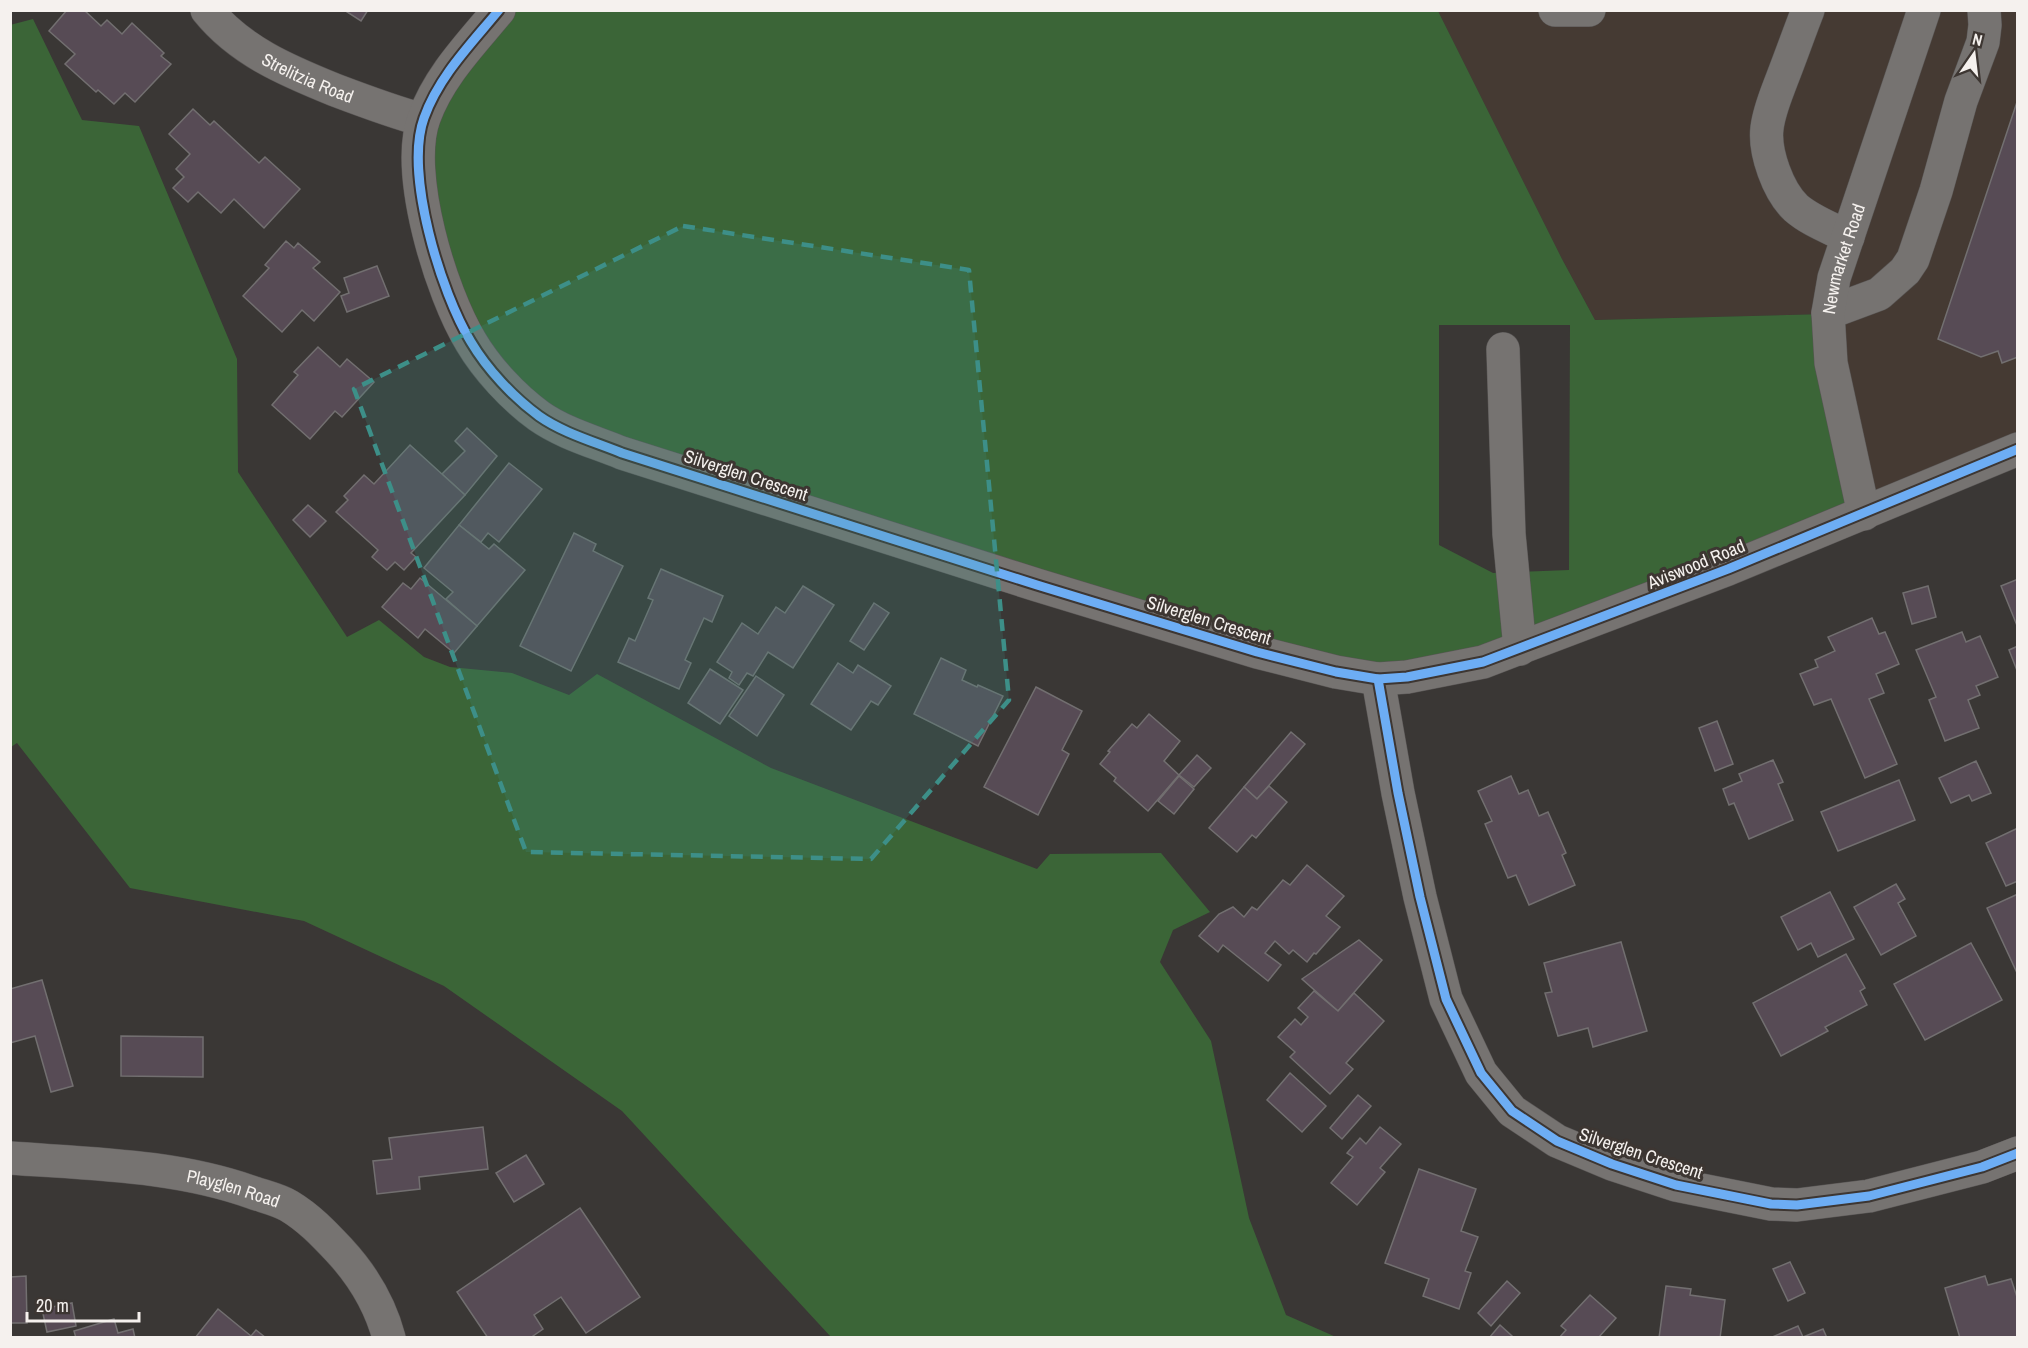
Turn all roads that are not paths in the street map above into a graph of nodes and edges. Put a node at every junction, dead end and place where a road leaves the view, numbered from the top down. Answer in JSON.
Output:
{"nodes":[{"id":1,"x":207,"y":10,"type":"edge"},
{"id":2,"x":499,"y":10,"type":"edge"},
{"id":3,"x":1555,"y":10,"type":"edge"},
{"id":4,"x":1589,"y":10,"type":"edge"},
{"id":5,"x":1808,"y":10,"type":"edge"},
{"id":6,"x":1924,"y":10,"type":"edge"},
{"id":7,"x":1984,"y":10,"type":"edge"},
{"id":8,"x":423,"y":120,"type":"junction"},
{"id":9,"x":1848,"y":237,"type":"junction"},
{"id":10,"x":1828,"y":313,"type":"junction"},
{"id":11,"x":1503,"y":349,"type":"dead end"},
{"id":12,"x":2018,"y":449,"type":"edge"},
{"id":13,"x":1864,"y":514,"type":"junction"},
{"id":14,"x":1520,"y":649,"type":"junction"},
{"id":15,"x":1378,"y":679,"type":"junction"},
{"id":16,"x":2018,"y":1153,"type":"edge"},
{"id":17,"x":10,"y":1158,"type":"edge"},
{"id":18,"x":389,"y":1338,"type":"edge"}],
"edges":[{"from":1,"to":8,"type":"street","name":"Strelitzia Road"},
{"from":2,"to":8,"type":"street","name":"Silverglen Crescent"},
{"from":3,"to":4,"type":"street"},
{"from":5,"to":9,"type":"street"},
{"from":6,"to":9,"type":"street","name":"Newmarket Road"},
{"from":7,"to":10,"type":"street"},
{"from":8,"to":15,"type":"street","name":"Silverglen Crescent"},
{"from":9,"to":10,"type":"street","name":"Newmarket Road"},
{"from":10,"to":13,"type":"street","name":"Newmarket Road"},
{"from":11,"to":14,"type":"street"},
{"from":12,"to":13,"type":"street","name":"Aviswood Road"},
{"from":13,"to":14,"type":"street","name":"Aviswood Road"},
{"from":14,"to":15,"type":"street","name":"Aviswood Road"},
{"from":15,"to":16,"type":"street","name":"Silverglen Crescent"},
{"from":17,"to":18,"type":"street","name":"Playglen Road"}]}
